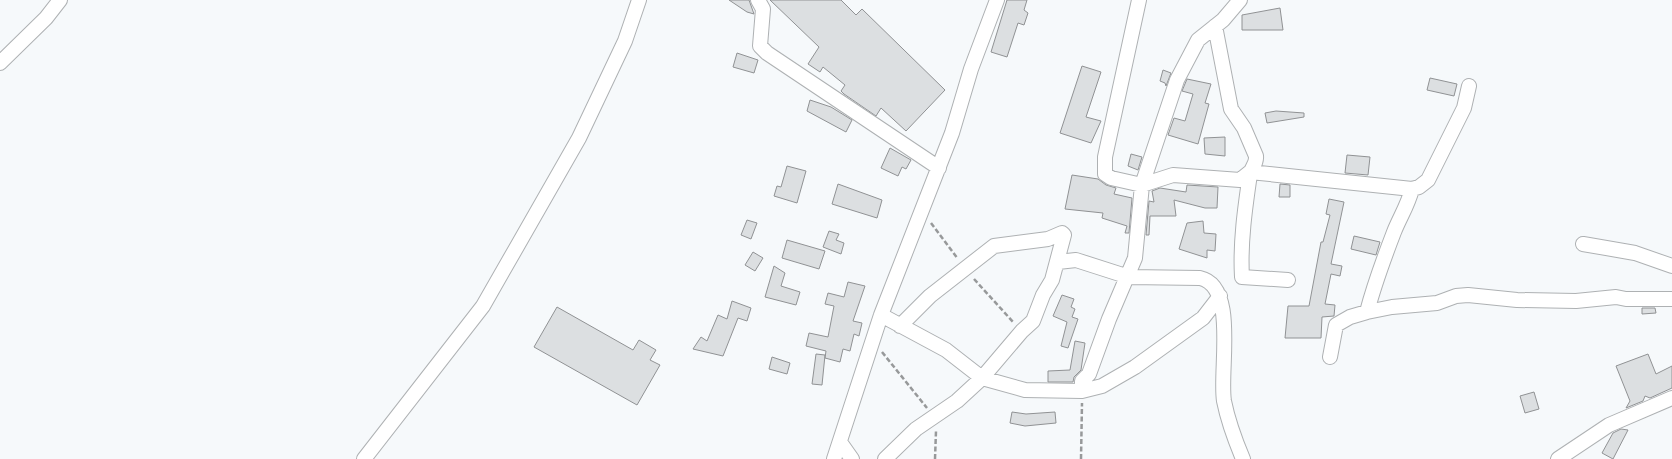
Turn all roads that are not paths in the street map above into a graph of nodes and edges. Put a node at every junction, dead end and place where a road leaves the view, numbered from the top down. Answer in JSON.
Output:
{"nodes":[{"id":1,"x":60,"y":0,"type":"edge"},
{"id":2,"x":639,"y":0,"type":"edge"},
{"id":3,"x":758,"y":0,"type":"edge"},
{"id":4,"x":997,"y":0,"type":"edge"},
{"id":5,"x":1139,"y":0,"type":"edge"},
{"id":6,"x":1240,"y":0,"type":"edge"},
{"id":7,"x":1215,"y":26,"type":"junction"},
{"id":8,"x":0,"y":63,"type":"edge"},
{"id":9,"x":1469,"y":86,"type":"dead end"},
{"id":10,"x":938,"y":168,"type":"junction"},
{"id":11,"x":1250,"y":172,"type":"junction"},
{"id":12,"x":1142,"y":185,"type":"junction"},
{"id":13,"x":1412,"y":189,"type":"junction"},
{"id":14,"x":1583,"y":244,"type":"dead end"},
{"id":15,"x":1058,"y":262,"type":"junction"},
{"id":16,"x":1672,"y":266,"type":"edge"},
{"id":17,"x":1129,"y":277,"type":"junction"},
{"id":18,"x":1288,"y":280,"type":"dead end"},
{"id":19,"x":1220,"y":296,"type":"junction"},
{"id":20,"x":1672,"y":299,"type":"edge"},
{"id":21,"x":1366,"y":312,"type":"junction"},
{"id":22,"x":882,"y":315,"type":"junction"},
{"id":23,"x":900,"y":326,"type":"junction"},
{"id":24,"x":1330,"y":357,"type":"dead end"},
{"id":25,"x":982,"y":378,"type":"junction"},
{"id":26,"x":1082,"y":391,"type":"junction"},
{"id":27,"x":1672,"y":398,"type":"edge"},
{"id":28,"x":840,"y":442,"type":"junction"},
{"id":29,"x":364,"y":459,"type":"edge"},
{"id":30,"x":834,"y":459,"type":"edge"},
{"id":31,"x":852,"y":459,"type":"edge"},
{"id":32,"x":885,"y":459,"type":"edge"},
{"id":33,"x":1243,"y":459,"type":"edge"},
{"id":34,"x":1558,"y":459,"type":"edge"}],
"edges":[{"from":1,"to":8,"type":"street"},
{"from":2,"to":29,"type":"street"},
{"from":3,"to":10,"type":"street"},
{"from":4,"to":10,"type":"street"},
{"from":5,"to":12,"type":"street"},
{"from":6,"to":7,"type":"street"},
{"from":7,"to":11,"type":"street"},
{"from":7,"to":12,"type":"street"},
{"from":9,"to":13,"type":"street"},
{"from":10,"to":22,"type":"street"},
{"from":11,"to":12,"type":"street"},
{"from":11,"to":13,"type":"street"},
{"from":11,"to":18,"type":"street"},
{"from":12,"to":17,"type":"street"},
{"from":13,"to":21,"type":"street"},
{"from":14,"to":16,"type":"street"},
{"from":15,"to":17,"type":"street"},
{"from":15,"to":23,"type":"street"},
{"from":15,"to":25,"type":"street"},
{"from":17,"to":19,"type":"street"},
{"from":17,"to":26,"type":"street"},
{"from":19,"to":26,"type":"street"},
{"from":19,"to":33,"type":"street"},
{"from":20,"to":21,"type":"street"},
{"from":21,"to":24,"type":"street"},
{"from":22,"to":23,"type":"street"},
{"from":22,"to":28,"type":"street"},
{"from":23,"to":25,"type":"street"},
{"from":25,"to":26,"type":"street"},
{"from":25,"to":32,"type":"street"},
{"from":27,"to":34,"type":"street"},
{"from":28,"to":30,"type":"street"},
{"from":28,"to":31,"type":"street"}]}
